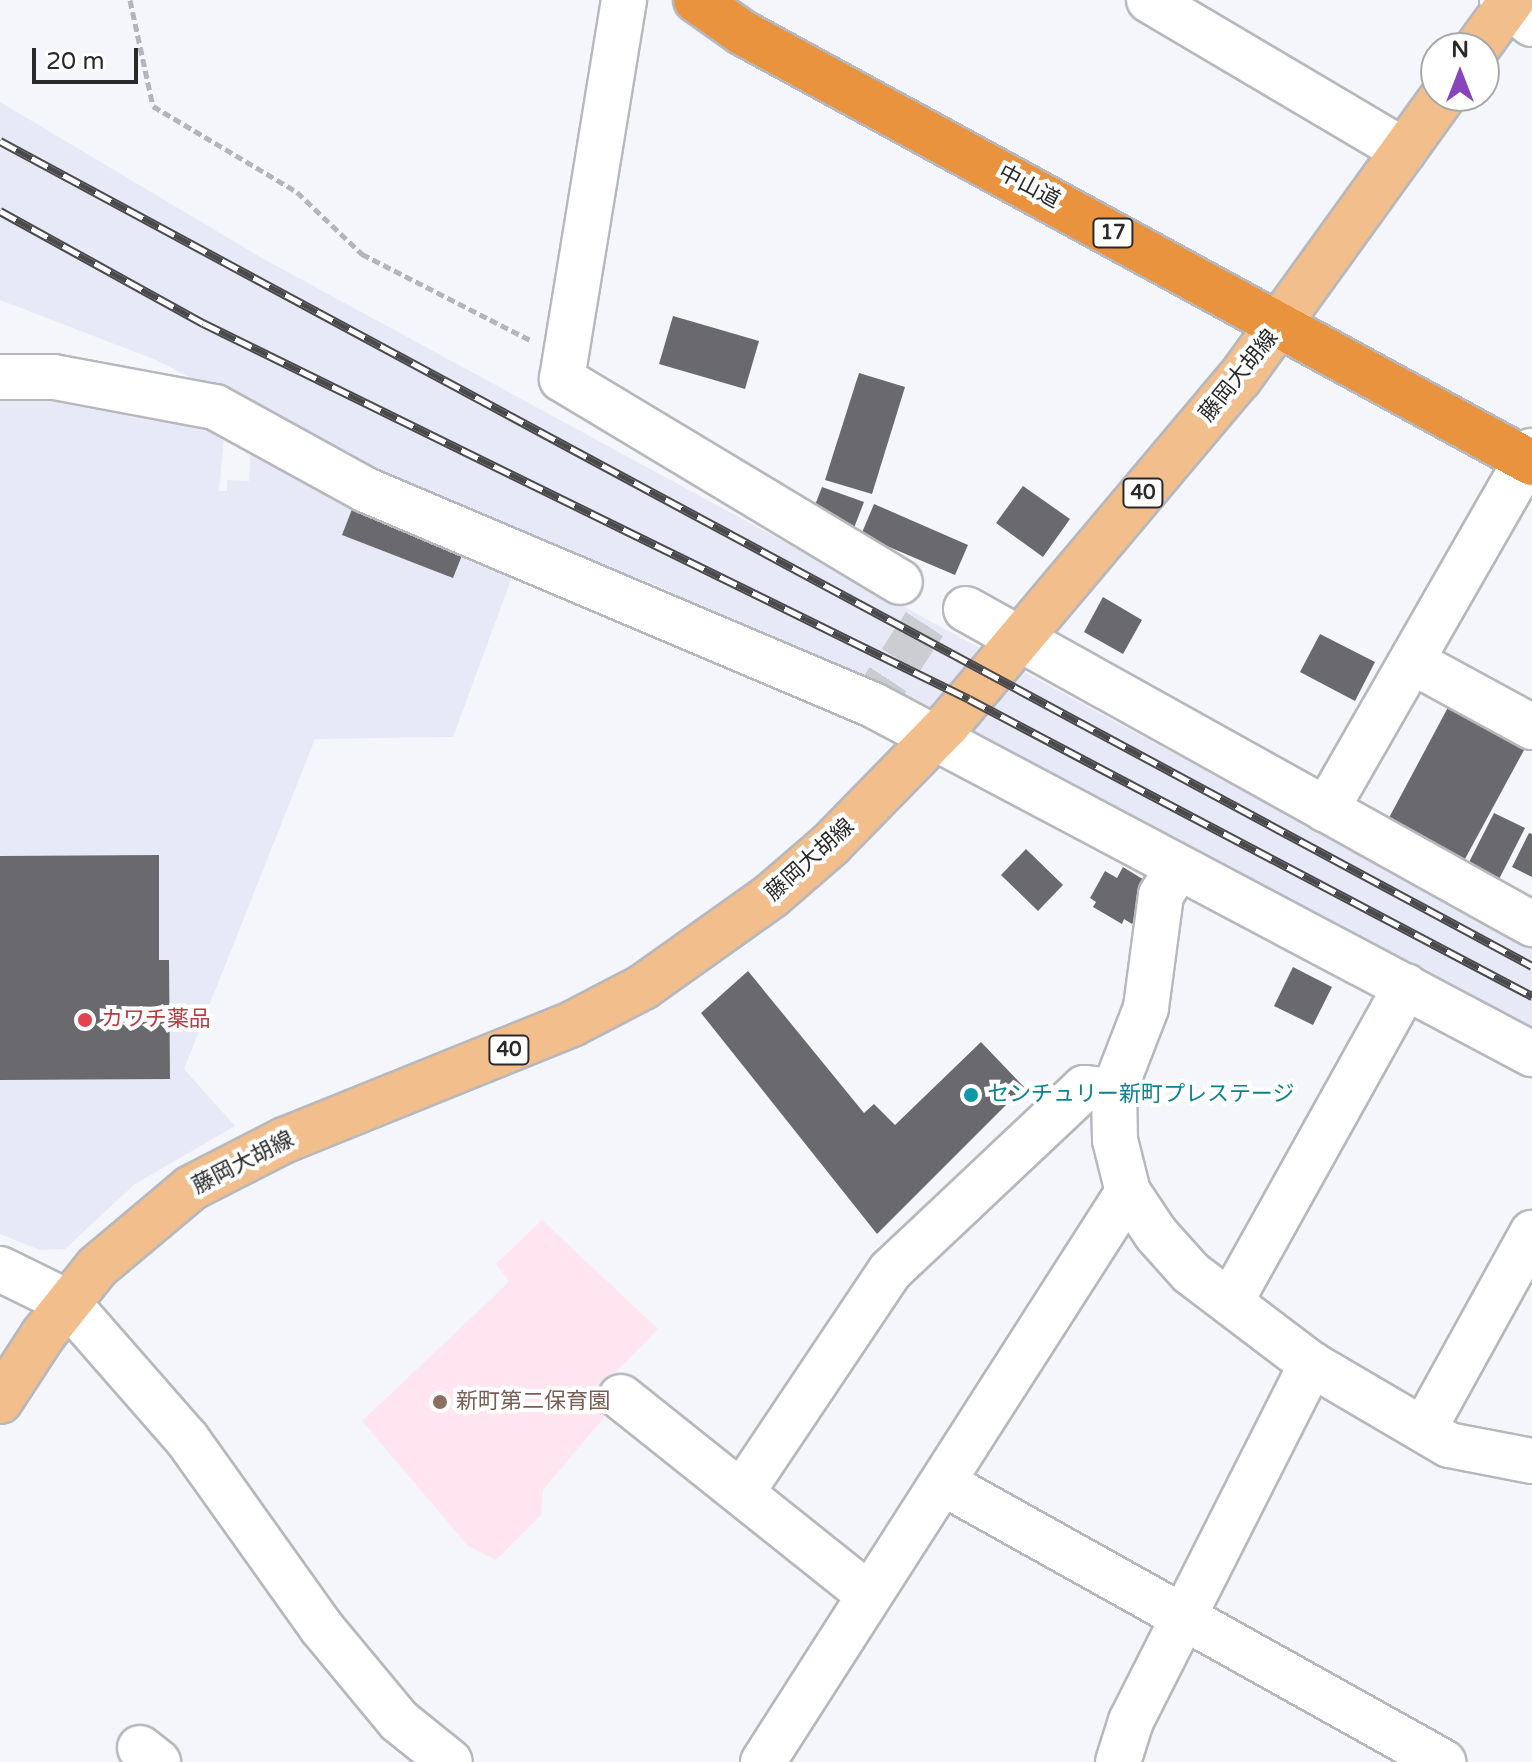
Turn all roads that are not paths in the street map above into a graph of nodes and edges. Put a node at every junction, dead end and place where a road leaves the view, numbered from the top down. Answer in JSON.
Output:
{"nodes":[{"id":1,"x":624,"y":0,"type":"edge"},
{"id":2,"x":696,"y":0,"type":"edge"},
{"id":3,"x":1174,"y":6,"type":"edge"},
{"id":4,"x":1513,"y":7,"type":"edge"},
{"id":5,"x":1491,"y":32,"type":"edge"},
{"id":6,"x":1432,"y":112,"type":"edge"},
{"id":7,"x":1404,"y":151,"type":"junction"},
{"id":8,"x":1281,"y":324,"type":"junction"},
{"id":9,"x":0,"y":377,"type":"edge"},
{"id":10,"x":1530,"y":458,"type":"edge"},
{"id":11,"x":900,"y":582,"type":"dead end"},
{"id":12,"x":966,"y":609,"type":"dead end"},
{"id":13,"x":1019,"y":640,"type":"junction"},
{"id":14,"x":1413,"y":662,"type":"junction"},
{"id":15,"x":1532,"y":727,"type":"edge"},
{"id":16,"x":935,"y":738,"type":"junction"},
{"id":17,"x":1326,"y":810,"type":"junction"},
{"id":18,"x":1178,"y":867,"type":"junction"},
{"id":19,"x":1532,"y":924,"type":"edge"},
{"id":20,"x":1406,"y":986,"type":"junction"},
{"id":21,"x":1532,"y":1054,"type":"edge"},
{"id":22,"x":1114,"y":1091,"type":"junction"},
{"id":23,"x":1128,"y":1192,"type":"junction"},
{"id":24,"x":1532,"y":1233,"type":"edge"},
{"id":25,"x":0,"y":1269,"type":"edge"},
{"id":26,"x":1232,"y":1299,"type":"junction"},
{"id":27,"x":67,"y":1302,"type":"junction"},
{"id":28,"x":1311,"y":1364,"type":"junction"},
{"id":29,"x":621,"y":1397,"type":"dead end"},
{"id":30,"x":0,"y":1401,"type":"edge"},
{"id":31,"x":1425,"y":1427,"type":"junction"},
{"id":32,"x":1532,"y":1461,"type":"edge"},
{"id":33,"x":943,"y":1483,"type":"junction"},
{"id":34,"x":742,"y":1492,"type":"junction"},
{"id":35,"x":868,"y":1594,"type":"junction"},
{"id":36,"x":1184,"y":1620,"type":"junction"},
{"id":37,"x":444,"y":1760,"type":"edge"},
{"id":38,"x":763,"y":1762,"type":"edge"},
{"id":39,"x":1118,"y":1762,"type":"edge"},
{"id":40,"x":1443,"y":1762,"type":"edge"}],
"edges":[{"from":1,"to":11,"type":"street"},
{"from":2,"to":8,"type":"highway","name":"中山道","number":"17"},
{"from":3,"to":7,"type":"street"},
{"from":4,"to":5,"type":"main road"},
{"from":6,"to":7,"type":"main road","name":"藤岡大胡線","number":"40"},
{"from":7,"to":8,"type":"main road","name":"藤岡大胡線","number":"40"},
{"from":8,"to":10,"type":"highway","name":"中山道","number":"17"},
{"from":8,"to":13,"type":"main road","name":"藤岡大胡線","number":"40"},
{"from":9,"to":16,"type":"street"},
{"from":10,"to":14,"type":"street"},
{"from":12,"to":13,"type":"street"},
{"from":13,"to":16,"type":"main road","name":"藤岡大胡線","number":"40"},
{"from":13,"to":17,"type":"street"},
{"from":14,"to":15,"type":"street"},
{"from":14,"to":17,"type":"street"},
{"from":16,"to":18,"type":"street"},
{"from":16,"to":27,"type":"main road","name":"藤岡大胡線","number":"40"},
{"from":17,"to":19,"type":"street"},
{"from":18,"to":20,"type":"street"},
{"from":18,"to":22,"type":"street"},
{"from":20,"to":21,"type":"street"},
{"from":20,"to":26,"type":"street"},
{"from":22,"to":23,"type":"street"},
{"from":22,"to":34,"type":"street"},
{"from":23,"to":26,"type":"street"},
{"from":23,"to":33,"type":"street"},
{"from":24,"to":31,"type":"street"},
{"from":25,"to":27,"type":"street"},
{"from":26,"to":28,"type":"street"},
{"from":27,"to":30,"type":"main road","name":"藤岡大胡線","number":"40"},
{"from":27,"to":37,"type":"street"},
{"from":28,"to":31,"type":"street"},
{"from":28,"to":36,"type":"street"},
{"from":29,"to":34,"type":"street"},
{"from":31,"to":32,"type":"street"},
{"from":33,"to":35,"type":"street"},
{"from":33,"to":36,"type":"street"},
{"from":34,"to":35,"type":"street"},
{"from":35,"to":38,"type":"street"},
{"from":36,"to":39,"type":"street"},
{"from":36,"to":40,"type":"street"}]}
